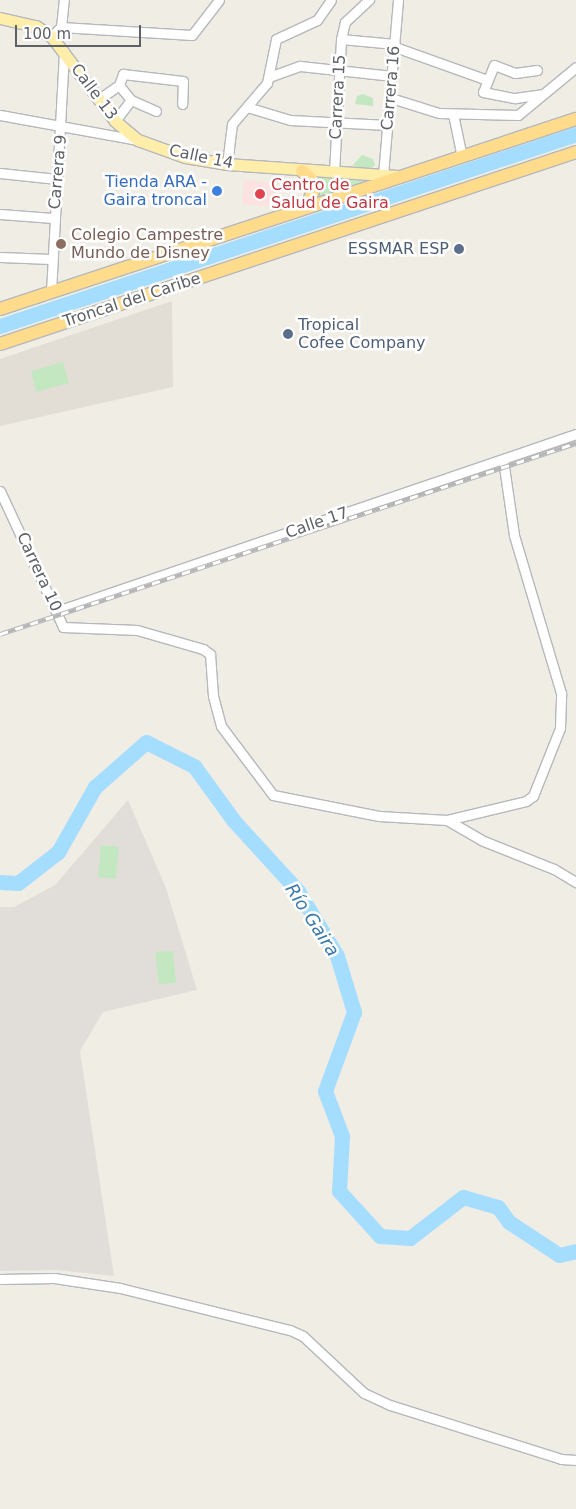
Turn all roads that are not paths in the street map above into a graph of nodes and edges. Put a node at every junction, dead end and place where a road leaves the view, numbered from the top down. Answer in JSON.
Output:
{"nodes":[{"id":1,"x":64,"y":0,"type":"edge"},
{"id":2,"x":331,"y":0,"type":"edge"},
{"id":3,"x":369,"y":0,"type":"edge"},
{"id":4,"x":398,"y":0,"type":"edge"},
{"id":5,"x":216,"y":4,"type":"edge"},
{"id":6,"x":0,"y":18,"type":"edge"},
{"id":7,"x":61,"y":27,"type":"junction"},
{"id":8,"x":51,"y":36,"type":"junction"},
{"id":9,"x":341,"y":40,"type":"junction"},
{"id":10,"x":395,"y":45,"type":"junction"},
{"id":11,"x":64,"y":51,"type":"junction"},
{"id":12,"x":576,"y":67,"type":"edge"},
{"id":13,"x":537,"y":70,"type":"dead end"},
{"id":14,"x":337,"y":71,"type":"junction"},
{"id":15,"x":392,"y":76,"type":"junction"},
{"id":16,"x":269,"y":77,"type":"junction"},
{"id":17,"x":487,"y":80,"type":"junction"},
{"id":18,"x":119,"y":85,"type":"junction"},
{"id":19,"x":542,"y":94,"type":"junction"},
{"id":20,"x":391,"y":98,"type":"junction"},
{"id":21,"x":99,"y":99,"type":"junction"},
{"id":22,"x":132,"y":100,"type":"junction"},
{"id":23,"x":182,"y":104,"type":"dead end"},
{"id":24,"x":247,"y":108,"type":"junction"},
{"id":25,"x":156,"y":111,"type":"dead end"},
{"id":26,"x":453,"y":114,"type":"junction"},
{"id":27,"x":0,"y":115,"type":"edge"},
{"id":28,"x":576,"y":119,"type":"edge"},
{"id":29,"x":115,"y":121,"type":"junction"},
{"id":30,"x":336,"y":123,"type":"junction"},
{"id":31,"x":62,"y":124,"type":"junction"},
{"id":32,"x":388,"y":125,"type":"junction"},
{"id":33,"x":138,"y":140,"type":"junction"},
{"id":34,"x":576,"y":152,"type":"edge"},
{"id":35,"x":462,"y":157,"type":"junction"},
{"id":36,"x":227,"y":164,"type":"junction"},
{"id":37,"x":302,"y":171,"type":"junction"},
{"id":38,"x":0,"y":173,"type":"edge"},
{"id":39,"x":334,"y":173,"type":"junction"},
{"id":40,"x":383,"y":175,"type":"junction"},
{"id":41,"x":405,"y":176,"type":"junction"},
{"id":42,"x":57,"y":179,"type":"junction"},
{"id":43,"x":298,"y":211,"type":"junction"},
{"id":44,"x":0,"y":214,"type":"edge"},
{"id":45,"x":53,"y":218,"type":"junction"},
{"id":46,"x":0,"y":257,"type":"edge"},
{"id":47,"x":50,"y":259,"type":"junction"},
{"id":48,"x":51,"y":292,"type":"junction"},
{"id":49,"x":0,"y":309,"type":"edge"},
{"id":50,"x":0,"y":344,"type":"edge"},
{"id":51,"x":576,"y":434,"type":"edge"},
{"id":52,"x":503,"y":460,"type":"junction"},
{"id":53,"x":0,"y":491,"type":"edge"},
{"id":54,"x":57,"y":611,"type":"junction"},
{"id":55,"x":447,"y":820,"type":"junction"},
{"id":56,"x":576,"y":882,"type":"edge"},
{"id":57,"x":0,"y":1279,"type":"edge"},
{"id":58,"x":576,"y":1460,"type":"edge"}],
"edges":[{"from":1,"to":7,"type":"street"},
{"from":2,"to":16,"type":"street"},
{"from":3,"to":9,"type":"street","name":"Carrera 15"},
{"from":4,"to":10,"type":"street","name":"Carrera 16"},
{"from":5,"to":7,"type":"street"},
{"from":6,"to":8,"type":"main road","name":"Calle 13"},
{"from":7,"to":8,"type":"street"},
{"from":8,"to":11,"type":"main road","name":"Calle 13"},
{"from":9,"to":10,"type":"street"},
{"from":9,"to":14,"type":"street","name":"Carrera 15"},
{"from":10,"to":15,"type":"street","name":"Carrera 16"},
{"from":10,"to":17,"type":"street"},
{"from":11,"to":21,"type":"main road","name":"Calle 13"},
{"from":11,"to":31,"type":"street","name":"Carrera 9"},
{"from":12,"to":19,"type":"street"},
{"from":13,"to":17,"type":"street"},
{"from":14,"to":15,"type":"street"},
{"from":14,"to":16,"type":"street"},
{"from":14,"to":30,"type":"street","name":"Carrera 15"},
{"from":15,"to":20,"type":"street","name":"Carrera 16"},
{"from":16,"to":24,"type":"street"},
{"from":17,"to":19,"type":"street"},
{"from":18,"to":21,"type":"street"},
{"from":18,"to":22,"type":"street"},
{"from":18,"to":23,"type":"street"},
{"from":19,"to":26,"type":"street"},
{"from":20,"to":26,"type":"street"},
{"from":20,"to":32,"type":"street","name":"Carrera 16"},
{"from":21,"to":29,"type":"main road","name":"Calle 13"},
{"from":22,"to":25,"type":"street"},
{"from":22,"to":29,"type":"street"},
{"from":24,"to":30,"type":"street"},
{"from":24,"to":36,"type":"street"},
{"from":26,"to":35,"type":"street"},
{"from":27,"to":31,"type":"street","name":"Calle 14"},
{"from":28,"to":35,"type":"highway","name":"Troncal del Caribe"},
{"from":29,"to":33,"type":"main road","name":"Calle 13"},
{"from":30,"to":32,"type":"street"},
{"from":30,"to":39,"type":"street","name":"Carrera 15"},
{"from":31,"to":33,"type":"street","name":"Calle 14"},
{"from":31,"to":42,"type":"street","name":"Carrera 9"},
{"from":32,"to":40,"type":"street","name":"Carrera 16"},
{"from":33,"to":36,"type":"main road","name":"Calle 14"},
{"from":34,"to":50,"type":"highway","name":"Troncal del Caribe"},
{"from":35,"to":41,"type":"highway","name":"Troncal del Caribe"},
{"from":36,"to":37,"type":"main road","name":"Calle 14"},
{"from":37,"to":39,"type":"main road","name":"Calle 14"},
{"from":37,"to":43,"type":"highway"},
{"from":38,"to":42,"type":"street"},
{"from":39,"to":40,"type":"main road","name":"Calle 14"},
{"from":40,"to":41,"type":"main road","name":"Calle 14"},
{"from":41,"to":43,"type":"highway","name":"Troncal del Caribe"},
{"from":42,"to":45,"type":"street","name":"Carrera 9"},
{"from":43,"to":48,"type":"highway","name":"Troncal del Caribe"},
{"from":44,"to":45,"type":"street"},
{"from":45,"to":47,"type":"street","name":"Carrera 9"},
{"from":46,"to":47,"type":"street"},
{"from":47,"to":48,"type":"street","name":"Carrera 9"},
{"from":48,"to":49,"type":"highway","name":"Troncal del Caribe"},
{"from":51,"to":52,"type":"street","name":"Calle 17"},
{"from":52,"to":54,"type":"street","name":"Calle 17"},
{"from":52,"to":55,"type":"street"},
{"from":53,"to":54,"type":"street","name":"Carrera 10"},
{"from":54,"to":55,"type":"street","name":"Carrera 10"},
{"from":55,"to":56,"type":"street"},
{"from":57,"to":58,"type":"street"}]}
